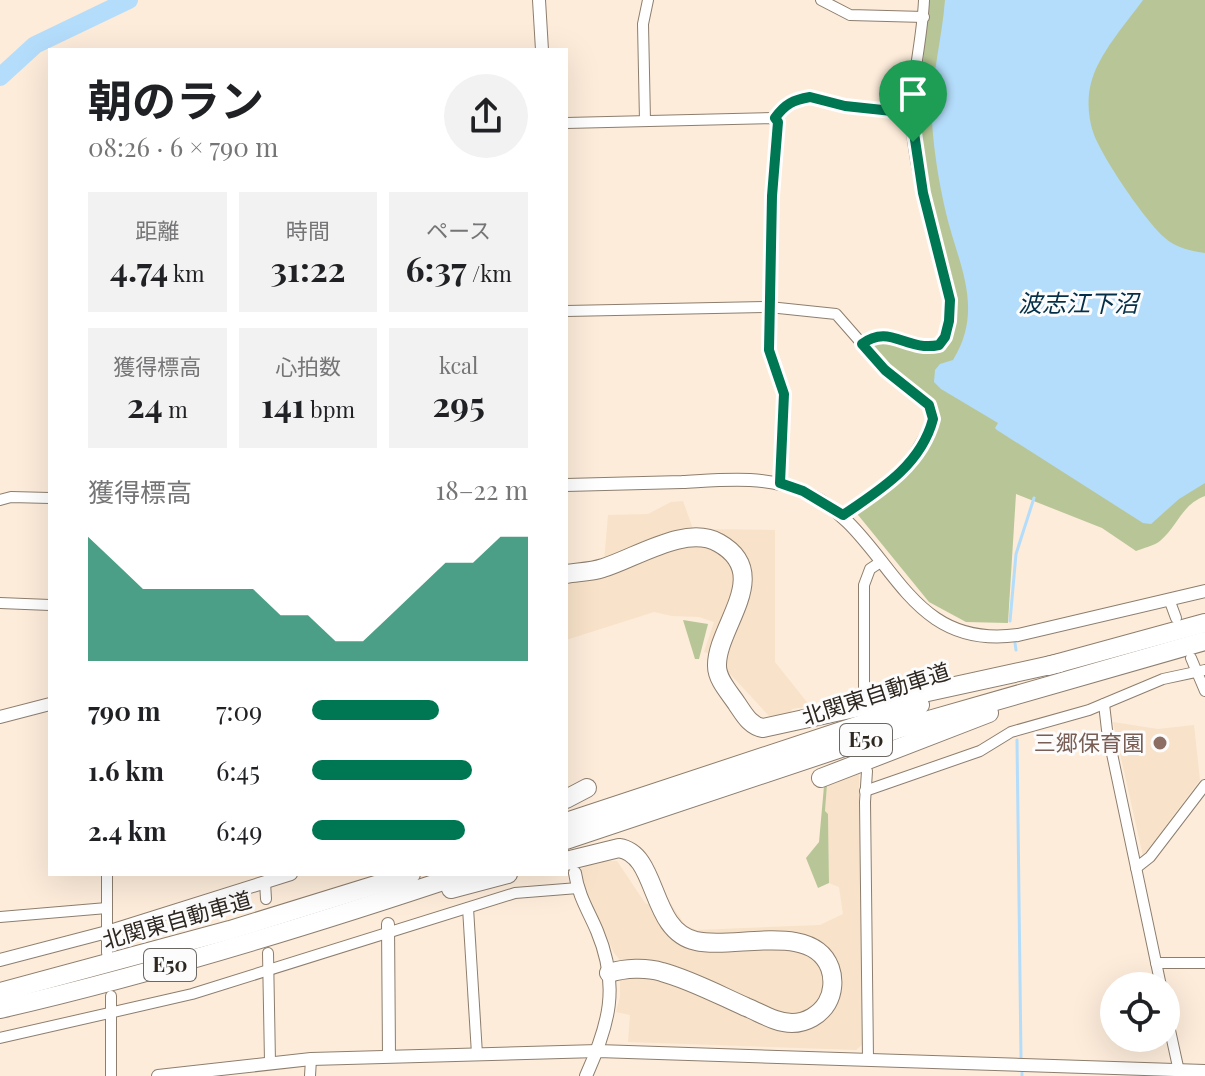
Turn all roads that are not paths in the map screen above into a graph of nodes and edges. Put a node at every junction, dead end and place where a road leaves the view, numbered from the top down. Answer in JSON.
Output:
{"nodes":[{"id":1,"x":539,"y":0,"type":"edge"},
{"id":2,"x":648,"y":0,"type":"edge"},
{"id":3,"x":821,"y":0,"type":"edge"},
{"id":4,"x":924,"y":0,"type":"edge"},
{"id":5,"x":924,"y":17,"type":"junction"},
{"id":6,"x":542,"y":48,"type":"edge"},
{"id":7,"x":911,"y":113,"type":"junction"},
{"id":8,"x":775,"y":118,"type":"junction"},
{"id":9,"x":645,"y":121,"type":"junction"},
{"id":10,"x":568,"y":123,"type":"edge"},
{"id":11,"x":769,"y":307,"type":"junction"},
{"id":12,"x":568,"y":311,"type":"edge"},
{"id":13,"x":862,"y":344,"type":"junction"},
{"id":14,"x":780,"y":483,"type":"junction"},
{"id":15,"x":568,"y":485,"type":"edge"},
{"id":16,"x":48,"y":498,"type":"edge"},
{"id":17,"x":0,"y":500,"type":"edge"},
{"id":18,"x":843,"y":515,"type":"junction"},
{"id":19,"x":882,"y":561,"type":"junction"},
{"id":20,"x":568,"y":575,"type":"edge"},
{"id":21,"x":568,"y":575,"type":"edge"},
{"id":22,"x":1205,"y":591,"type":"edge"},
{"id":23,"x":1169,"y":599,"type":"junction"},
{"id":24,"x":0,"y":603,"type":"edge"},
{"id":25,"x":48,"y":605,"type":"edge"},
{"id":26,"x":1176,"y":618,"type":"dead end"},
{"id":27,"x":1205,"y":623,"type":"edge"},
{"id":28,"x":1205,"y":641,"type":"edge"},
{"id":29,"x":1169,"y":650,"type":"junction"},
{"id":30,"x":1191,"y":658,"type":"dead end"},
{"id":31,"x":1060,"y":663,"type":"junction"},
{"id":32,"x":709,"y":664,"type":"dead end"},
{"id":33,"x":1201,"y":672,"type":"edge"},
{"id":34,"x":1205,"y":691,"type":"edge"},
{"id":35,"x":864,"y":697,"type":"dead end"},
{"id":36,"x":1104,"y":704,"type":"junction"},
{"id":37,"x":48,"y":705,"type":"edge"},
{"id":38,"x":0,"y":717,"type":"edge"},
{"id":39,"x":867,"y":771,"type":"dead end"},
{"id":40,"x":821,"y":778,"type":"dead end"},
{"id":41,"x":1205,"y":785,"type":"edge"},
{"id":42,"x":587,"y":788,"type":"dead end"},
{"id":43,"x":865,"y":791,"type":"junction"},
{"id":44,"x":568,"y":798,"type":"edge"},
{"id":45,"x":568,"y":821,"type":"edge"},
{"id":46,"x":568,"y":839,"type":"edge"},
{"id":47,"x":571,"y":867,"type":"edge"},
{"id":48,"x":1136,"y":868,"type":"junction"},
{"id":49,"x":107,"y":876,"type":"edge"},
{"id":50,"x":284,"y":876,"type":"edge"},
{"id":51,"x":374,"y":876,"type":"edge"},
{"id":52,"x":405,"y":876,"type":"edge"},
{"id":53,"x":458,"y":876,"type":"edge"},
{"id":54,"x":500,"y":876,"type":"edge"},
{"id":55,"x":265,"y":882,"type":"junction"},
{"id":56,"x":578,"y":888,"type":"junction"},
{"id":57,"x":665,"y":895,"type":"dead end"},
{"id":58,"x":266,"y":899,"type":"dead end"},
{"id":59,"x":107,"y":908,"type":"junction"},
{"id":60,"x":468,"y":908,"type":"junction"},
{"id":61,"x":339,"y":915,"type":"junction"},
{"id":62,"x":0,"y":917,"type":"edge"},
{"id":63,"x":230,"y":930,"type":"junction"},
{"id":64,"x":388,"y":930,"type":"junction"},
{"id":65,"x":107,"y":932,"type":"junction"},
{"id":66,"x":107,"y":953,"type":"dead end"},
{"id":67,"x":268,"y":953,"type":"dead end"},
{"id":68,"x":0,"y":960,"type":"edge"},
{"id":69,"x":1156,"y":963,"type":"junction"},
{"id":70,"x":1205,"y":963,"type":"edge"},
{"id":71,"x":267,"y":971,"type":"junction"},
{"id":72,"x":1158,"y":972,"type":"edge"},
{"id":73,"x":609,"y":973,"type":"junction"},
{"id":74,"x":0,"y":992,"type":"edge"},
{"id":75,"x":111,"y":996,"type":"dead end"},
{"id":76,"x":0,"y":1009,"type":"edge"},
{"id":77,"x":112,"y":1010,"type":"junction"},
{"id":78,"x":0,"y":1038,"type":"edge"},
{"id":79,"x":598,"y":1051,"type":"junction"},
{"id":80,"x":1175,"y":1052,"type":"edge"},
{"id":81,"x":477,"y":1054,"type":"junction"},
{"id":82,"x":389,"y":1056,"type":"junction"},
{"id":83,"x":311,"y":1059,"type":"junction"},
{"id":84,"x":868,"y":1059,"type":"junction"},
{"id":85,"x":270,"y":1062,"type":"junction"},
{"id":86,"x":1205,"y":1071,"type":"edge"},
{"id":87,"x":1179,"y":1073,"type":"edge"},
{"id":88,"x":173,"y":1075,"type":"edge"},
{"id":89,"x":111,"y":1076,"type":"edge"},
{"id":90,"x":158,"y":1076,"type":"edge"},
{"id":91,"x":310,"y":1076,"type":"edge"},
{"id":92,"x":586,"y":1076,"type":"edge"}],
"edges":[{"from":1,"to":6,"type":"street"},
{"from":2,"to":9,"type":"street"},
{"from":3,"to":5,"type":"street"},
{"from":4,"to":5,"type":"street"},
{"from":5,"to":7,"type":"street"},
{"from":7,"to":8,"type":"street"},
{"from":7,"to":13,"type":"street"},
{"from":8,"to":9,"type":"street"},
{"from":8,"to":11,"type":"street"},
{"from":9,"to":10,"type":"street"},
{"from":11,"to":12,"type":"street"},
{"from":11,"to":13,"type":"street"},
{"from":11,"to":14,"type":"street"},
{"from":13,"to":18,"type":"street"},
{"from":14,"to":15,"type":"street"},
{"from":14,"to":18,"type":"street"},
{"from":16,"to":17,"type":"street"},
{"from":18,"to":19,"type":"street"},
{"from":19,"to":23,"type":"street"},
{"from":19,"to":35,"type":"street"},
{"from":20,"to":31,"type":"highway"},
{"from":21,"to":32,"type":"highway"},
{"from":22,"to":23,"type":"street"},
{"from":23,"to":26,"type":"street"},
{"from":24,"to":25,"type":"street"},
{"from":27,"to":31,"type":"highway","name":"北関東自動車道","number":"E50"},
{"from":28,"to":29,"type":"highway","name":"北関東自動車道","number":"E50"},
{"from":29,"to":40,"type":"highway"},
{"from":29,"to":46,"type":"highway","name":"北関東自動車道","number":"E50"},
{"from":30,"to":33,"type":"street"},
{"from":31,"to":45,"type":"highway","name":"北関東自動車道","number":"E50"},
{"from":33,"to":34,"type":"street"},
{"from":33,"to":36,"type":"street"},
{"from":36,"to":43,"type":"street"},
{"from":36,"to":48,"type":"street"},
{"from":37,"to":38,"type":"street"},
{"from":39,"to":43,"type":"street"},
{"from":41,"to":48,"type":"street"},
{"from":42,"to":44,"type":"highway"},
{"from":43,"to":84,"type":"street"},
{"from":47,"to":56,"type":"street"},
{"from":47,"to":73,"type":"highway"},
{"from":48,"to":69,"type":"street"},
{"from":49,"to":59,"type":"street"},
{"from":50,"to":55,"type":"street"},
{"from":51,"to":63,"type":"highway"},
{"from":52,"to":63,"type":"highway","name":"北関東自動車道","number":"E50"},
{"from":53,"to":61,"type":"highway","name":"北関東自動車道","number":"E50"},
{"from":54,"to":61,"type":"highway"},
{"from":55,"to":58,"type":"street"},
{"from":55,"to":65,"type":"street"},
{"from":56,"to":60,"type":"street"},
{"from":56,"to":73,"type":"street"},
{"from":57,"to":73,"type":"highway"},
{"from":59,"to":62,"type":"street"},
{"from":59,"to":65,"type":"street"},
{"from":60,"to":64,"type":"street"},
{"from":60,"to":81,"type":"street"},
{"from":61,"to":76,"type":"highway","name":"北関東自動車道","number":"E50"},
{"from":63,"to":74,"type":"highway","name":"北関東自動車道","number":"E50"},
{"from":64,"to":71,"type":"street"},
{"from":64,"to":82,"type":"street"},
{"from":65,"to":66,"type":"street"},
{"from":65,"to":68,"type":"street"},
{"from":67,"to":71,"type":"street"},
{"from":69,"to":70,"type":"street"},
{"from":69,"to":72,"type":"street"},
{"from":71,"to":77,"type":"street"},
{"from":71,"to":85,"type":"street"},
{"from":73,"to":79,"type":"street"},
{"from":75,"to":77,"type":"street"},
{"from":77,"to":78,"type":"street"},
{"from":77,"to":89,"type":"street"},
{"from":79,"to":81,"type":"street"},
{"from":79,"to":84,"type":"street"},
{"from":79,"to":92,"type":"street"},
{"from":80,"to":87,"type":"street"},
{"from":81,"to":82,"type":"street"},
{"from":82,"to":83,"type":"street"},
{"from":83,"to":85,"type":"street"},
{"from":83,"to":91,"type":"street"},
{"from":84,"to":87,"type":"street"},
{"from":85,"to":88,"type":"street"},
{"from":86,"to":87,"type":"street"},
{"from":88,"to":90,"type":"street"}]}
